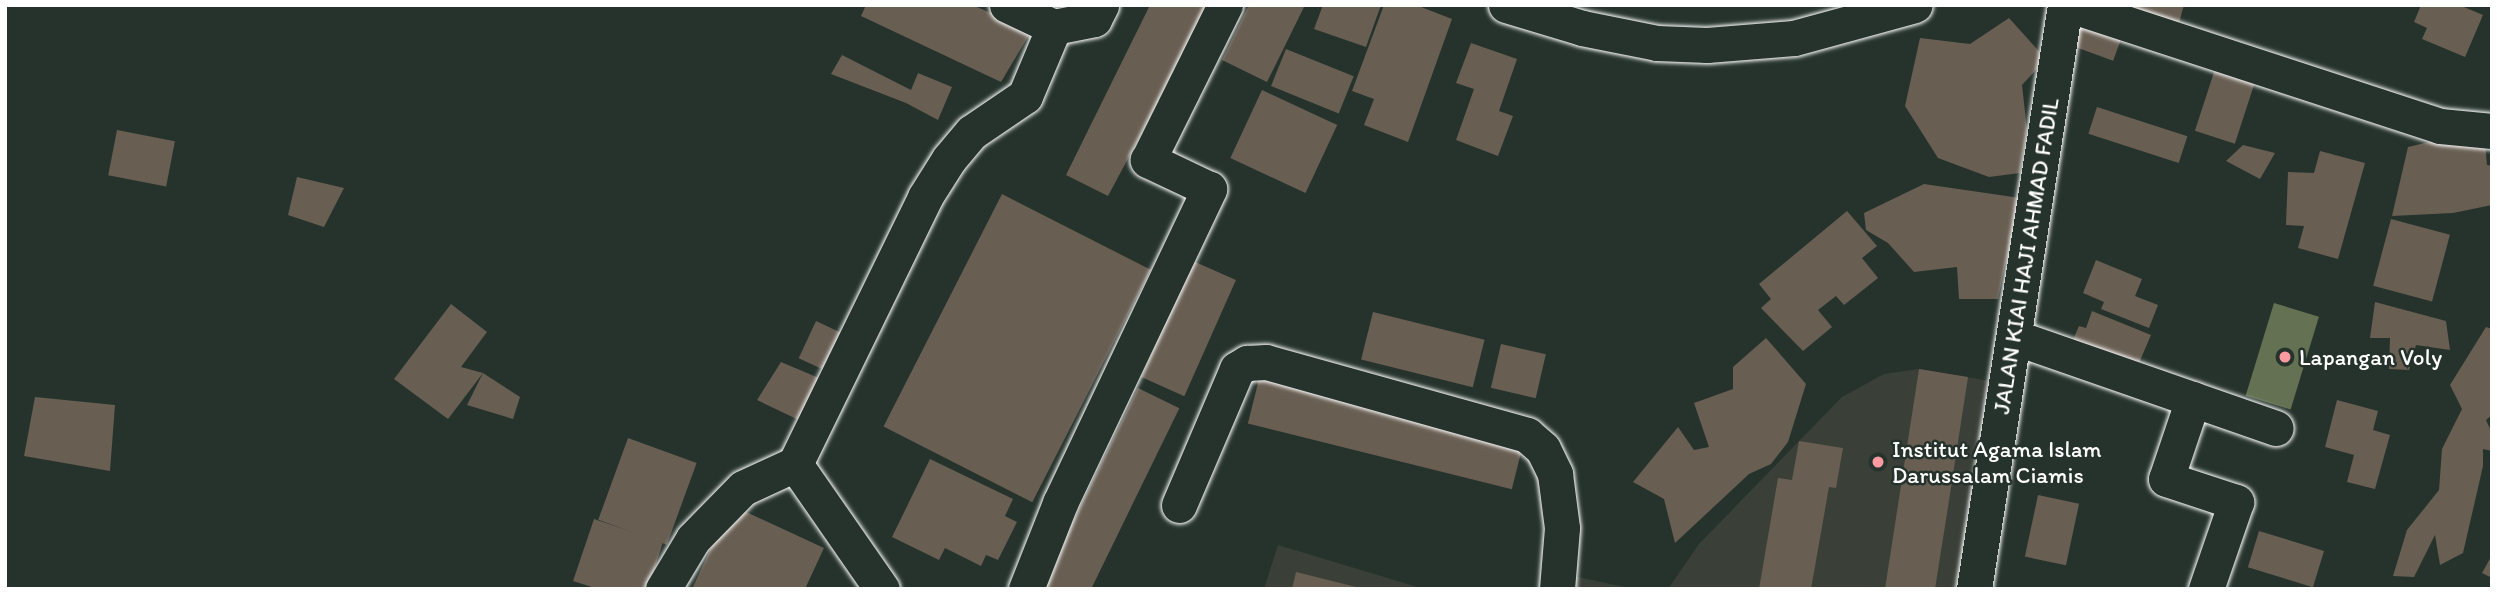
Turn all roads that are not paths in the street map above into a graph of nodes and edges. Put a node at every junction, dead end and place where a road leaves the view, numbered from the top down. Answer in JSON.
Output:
{"nodes":[{"id":1,"x":1007,"y":5,"type":"edge"},
{"id":2,"x":1101,"y":5,"type":"edge"},
{"id":3,"x":1225,"y":5,"type":"edge"},
{"id":4,"x":1506,"y":5,"type":"edge"},
{"id":5,"x":1915,"y":5,"type":"edge"},
{"id":6,"x":2068,"y":5,"type":"edge"},
{"id":7,"x":1054,"y":27,"type":"junction"},
{"id":8,"x":2492,"y":131,"type":"edge"},
{"id":9,"x":2014,"y":337,"type":"junction"},
{"id":10,"x":2193,"y":399,"type":"junction"},
{"id":11,"x":2276,"y":428,"type":"dead end"},
{"id":12,"x":795,"y":464,"type":"junction"},
{"id":13,"x":1179,"y":505,"type":"dead end"},
{"id":14,"x":663,"y":589,"type":"edge"},
{"id":15,"x":882,"y":589,"type":"edge"},
{"id":16,"x":1026,"y":589,"type":"edge"},
{"id":17,"x":1557,"y":589,"type":"edge"},
{"id":18,"x":1974,"y":589,"type":"edge"},
{"id":19,"x":2206,"y":589,"type":"edge"}],
"edges":[{"from":1,"to":7,"type":"street"},
{"from":2,"to":7,"type":"street"},
{"from":3,"to":16,"type":"street"},
{"from":4,"to":5,"type":"street"},
{"from":6,"to":8,"type":"street"},
{"from":6,"to":9,"type":"street","name":"JALAN KIAI HAJI AHMAD FADIL"},
{"from":7,"to":12,"type":"street"},
{"from":9,"to":10,"type":"street"},
{"from":9,"to":18,"type":"street","name":"JALAN KIAI HAJI AHMAD FADIL"},
{"from":10,"to":11,"type":"street"},
{"from":10,"to":19,"type":"street"},
{"from":12,"to":14,"type":"street"},
{"from":12,"to":15,"type":"street"},
{"from":13,"to":17,"type":"street"}]}
